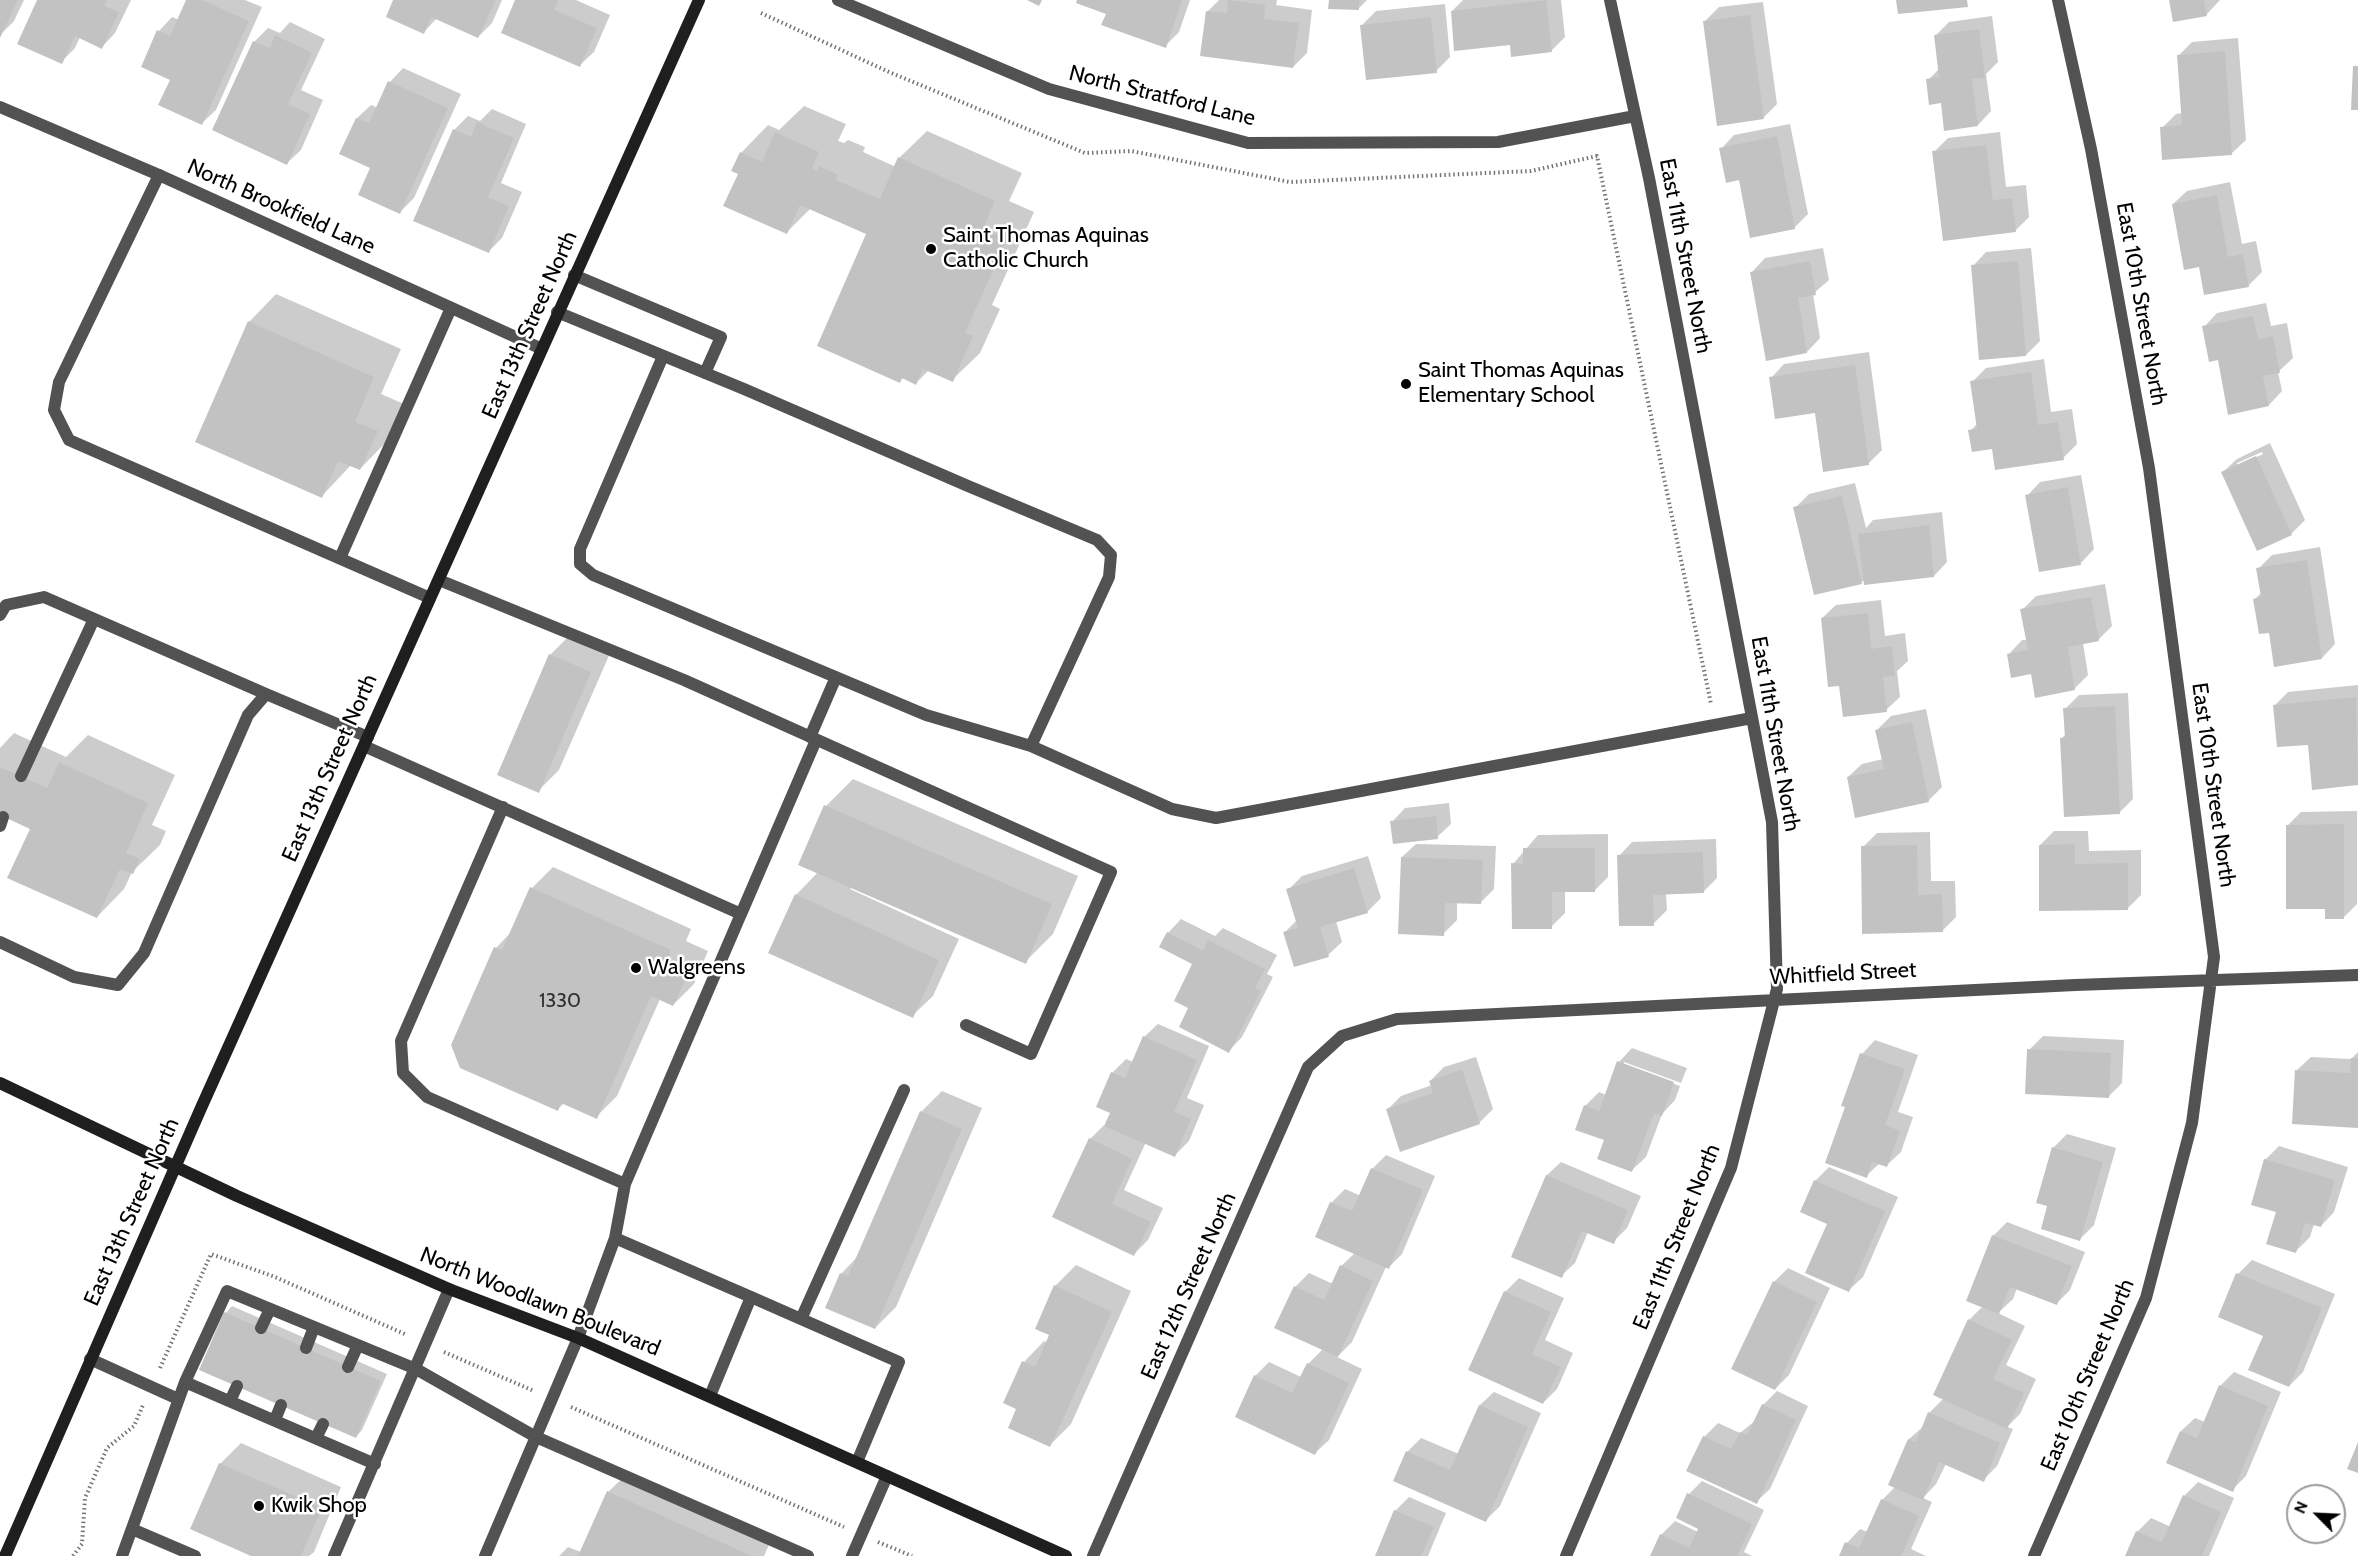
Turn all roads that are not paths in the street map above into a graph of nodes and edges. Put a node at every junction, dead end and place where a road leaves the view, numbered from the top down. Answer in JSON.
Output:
{"nodes":[{"id":1,"x":699,"y":0,"type":"edge"},
{"id":2,"x":838,"y":0,"type":"edge"},
{"id":3,"x":1610,"y":0,"type":"edge"},
{"id":4,"x":2058,"y":0,"type":"edge"},
{"id":5,"x":0,"y":107,"type":"edge"},
{"id":6,"x":1635,"y":116,"type":"junction"},
{"id":7,"x":159,"y":175,"type":"junction"},
{"id":8,"x":574,"y":275,"type":"junction"},
{"id":9,"x":452,"y":308,"type":"junction"},
{"id":10,"x":558,"y":312,"type":"junction"},
{"id":11,"x":542,"y":349,"type":"junction"},
{"id":12,"x":663,"y":356,"type":"junction"},
{"id":13,"x":705,"y":373,"type":"junction"},
{"id":14,"x":340,"y":558,"type":"junction"},
{"id":15,"x":439,"y":580,"type":"junction"},
{"id":16,"x":430,"y":598,"type":"junction"},
{"id":17,"x":0,"y":615,"type":"edge"},
{"id":18,"x":94,"y":619,"type":"junction"},
{"id":19,"x":837,"y":677,"type":"junction"},
{"id":20,"x":266,"y":694,"type":"junction"},
{"id":21,"x":1752,"y":718,"type":"junction"},
{"id":22,"x":813,"y":738,"type":"junction"},
{"id":23,"x":366,"y":741,"type":"junction"},
{"id":24,"x":1030,"y":746,"type":"junction"},
{"id":25,"x":21,"y":776,"type":"dead end"},
{"id":26,"x":502,"y":807,"type":"junction"},
{"id":27,"x":741,"y":914,"type":"junction"},
{"id":28,"x":0,"y":942,"type":"edge"},
{"id":29,"x":2358,"y":975,"type":"edge"},
{"id":30,"x":2211,"y":980,"type":"junction"},
{"id":31,"x":1775,"y":998,"type":"junction"},
{"id":32,"x":966,"y":1025,"type":"dead end"},
{"id":33,"x":1335,"y":1042,"type":"joint"},
{"id":34,"x":0,"y":1083,"type":"edge"},
{"id":35,"x":904,"y":1090,"type":"dead end"},
{"id":36,"x":175,"y":1167,"type":"junction"},
{"id":37,"x":626,"y":1184,"type":"junction"},
{"id":38,"x":615,"y":1238,"type":"junction"},
{"id":39,"x":449,"y":1289,"type":"junction"},
{"id":40,"x":751,"y":1297,"type":"junction"},
{"id":41,"x":270,"y":1309,"type":"junction"},
{"id":42,"x":801,"y":1319,"type":"junction"},
{"id":43,"x":314,"y":1327,"type":"junction"},
{"id":44,"x":261,"y":1328,"type":"dead end"},
{"id":45,"x":578,"y":1338,"type":"junction"},
{"id":46,"x":358,"y":1345,"type":"junction"},
{"id":47,"x":306,"y":1348,"type":"dead end"},
{"id":48,"x":90,"y":1359,"type":"junction"},
{"id":49,"x":348,"y":1366,"type":"dead end"},
{"id":50,"x":416,"y":1369,"type":"junction"},
{"id":51,"x":185,"y":1382,"type":"junction"},
{"id":52,"x":237,"y":1386,"type":"dead end"},
{"id":53,"x":710,"y":1396,"type":"junction"},
{"id":54,"x":178,"y":1399,"type":"junction"},
{"id":55,"x":230,"y":1401,"type":"junction"},
{"id":56,"x":281,"y":1406,"type":"dead end"},
{"id":57,"x":275,"y":1420,"type":"junction"},
{"id":58,"x":323,"y":1424,"type":"dead end"},
{"id":59,"x":536,"y":1437,"type":"junction"},
{"id":60,"x":316,"y":1438,"type":"junction"},
{"id":61,"x":857,"y":1462,"type":"junction"},
{"id":62,"x":375,"y":1464,"type":"junction"},
{"id":63,"x":887,"y":1476,"type":"junction"},
{"id":64,"x":132,"y":1528,"type":"junction"},
{"id":65,"x":4,"y":1556,"type":"edge"},
{"id":66,"x":122,"y":1556,"type":"edge"},
{"id":67,"x":195,"y":1556,"type":"edge"},
{"id":68,"x":334,"y":1556,"type":"edge"},
{"id":69,"x":485,"y":1556,"type":"edge"},
{"id":70,"x":808,"y":1556,"type":"edge"},
{"id":71,"x":852,"y":1556,"type":"edge"},
{"id":72,"x":1066,"y":1556,"type":"edge"},
{"id":73,"x":1093,"y":1556,"type":"edge"},
{"id":74,"x":1566,"y":1556,"type":"edge"},
{"id":75,"x":2034,"y":1556,"type":"edge"}],
"edges":[{"from":1,"to":8,"type":"main road","name":"East 13th Street North"},
{"from":2,"to":6,"type":"street","name":"North Stratford Lane"},
{"from":3,"to":6,"type":"street","name":"East 11th Street North"},
{"from":4,"to":30,"type":"street","name":"East 10th Street North"},
{"from":5,"to":7,"type":"street","name":"North Brookfield Lane"},
{"from":6,"to":21,"type":"street","name":"East 11th Street North"},
{"from":7,"to":9,"type":"street","name":"North Brookfield Lane"},
{"from":7,"to":14,"type":"street"},
{"from":8,"to":10,"type":"main road","name":"East 13th Street North"},
{"from":8,"to":13,"type":"street"},
{"from":9,"to":11,"type":"street","name":"North Brookfield Lane"},
{"from":9,"to":14,"type":"street"},
{"from":10,"to":11,"type":"main road","name":"East 13th Street North"},
{"from":10,"to":12,"type":"street"},
{"from":11,"to":15,"type":"main road","name":"East 13th Street North"},
{"from":12,"to":13,"type":"street"},
{"from":12,"to":19,"type":"street"},
{"from":13,"to":24,"type":"street"},
{"from":14,"to":16,"type":"street"},
{"from":15,"to":16,"type":"main road","name":"East 13th Street North"},
{"from":15,"to":22,"type":"street"},
{"from":16,"to":23,"type":"main road","name":"East 13th Street North"},
{"from":17,"to":18,"type":"street"},
{"from":18,"to":20,"type":"street"},
{"from":18,"to":25,"type":"street"},
{"from":19,"to":22,"type":"street"},
{"from":19,"to":24,"type":"street"},
{"from":20,"to":23,"type":"street"},
{"from":20,"to":28,"type":"street"},
{"from":21,"to":24,"type":"street"},
{"from":21,"to":31,"type":"street","name":"East 11th Street North"},
{"from":22,"to":27,"type":"street"},
{"from":22,"to":32,"type":"street"},
{"from":23,"to":26,"type":"street"},
{"from":23,"to":36,"type":"main road","name":"East 13th Street North"},
{"from":26,"to":27,"type":"street"},
{"from":26,"to":37,"type":"street"},
{"from":27,"to":37,"type":"street"},
{"from":29,"to":30,"type":"street","name":"Whitfield Street"},
{"from":30,"to":31,"type":"street","name":"Whitfield Street"},
{"from":30,"to":75,"type":"street","name":"East 10th Street North"},
{"from":31,"to":33,"type":"street","name":"Whitfield Street"},
{"from":31,"to":74,"type":"street","name":"East 11th Street North"},
{"from":33,"to":73,"type":"street","name":"East 12th Street North"},
{"from":34,"to":36,"type":"main road","name":"North Woodlawn Boulevard"},
{"from":35,"to":42,"type":"street"},
{"from":36,"to":39,"type":"main road","name":"North Woodlawn Boulevard"},
{"from":36,"to":48,"type":"main road","name":"East 13th Street North"},
{"from":37,"to":38,"type":"street"},
{"from":38,"to":40,"type":"street"},
{"from":38,"to":45,"type":"street"},
{"from":39,"to":45,"type":"main road","name":"North Woodlawn Boulevard"},
{"from":39,"to":50,"type":"street"},
{"from":40,"to":42,"type":"street"},
{"from":40,"to":53,"type":"street"},
{"from":41,"to":43,"type":"street"},
{"from":41,"to":44,"type":"street"},
{"from":41,"to":51,"type":"street"},
{"from":42,"to":61,"type":"street"},
{"from":43,"to":46,"type":"street"},
{"from":43,"to":47,"type":"street"},
{"from":45,"to":53,"type":"main road","name":"North Woodlawn Boulevard"},
{"from":45,"to":59,"type":"street"},
{"from":46,"to":49,"type":"street"},
{"from":46,"to":50,"type":"street"},
{"from":48,"to":54,"type":"street"},
{"from":48,"to":65,"type":"main road","name":"East 13th Street North"},
{"from":50,"to":59,"type":"street"},
{"from":50,"to":62,"type":"street"},
{"from":51,"to":54,"type":"street"},
{"from":51,"to":55,"type":"street"},
{"from":52,"to":55,"type":"street"},
{"from":53,"to":61,"type":"main road","name":"North Woodlawn Boulevard"},
{"from":54,"to":64,"type":"street"},
{"from":55,"to":57,"type":"street"},
{"from":56,"to":57,"type":"street"},
{"from":57,"to":60,"type":"street"},
{"from":58,"to":60,"type":"street"},
{"from":59,"to":69,"type":"street"},
{"from":59,"to":70,"type":"street"},
{"from":60,"to":62,"type":"street"},
{"from":61,"to":63,"type":"main road","name":"North Woodlawn Boulevard"},
{"from":62,"to":68,"type":"street"},
{"from":63,"to":71,"type":"street"},
{"from":63,"to":72,"type":"main road","name":"North Woodlawn Boulevard"},
{"from":64,"to":66,"type":"street"},
{"from":64,"to":67,"type":"street"}]}
